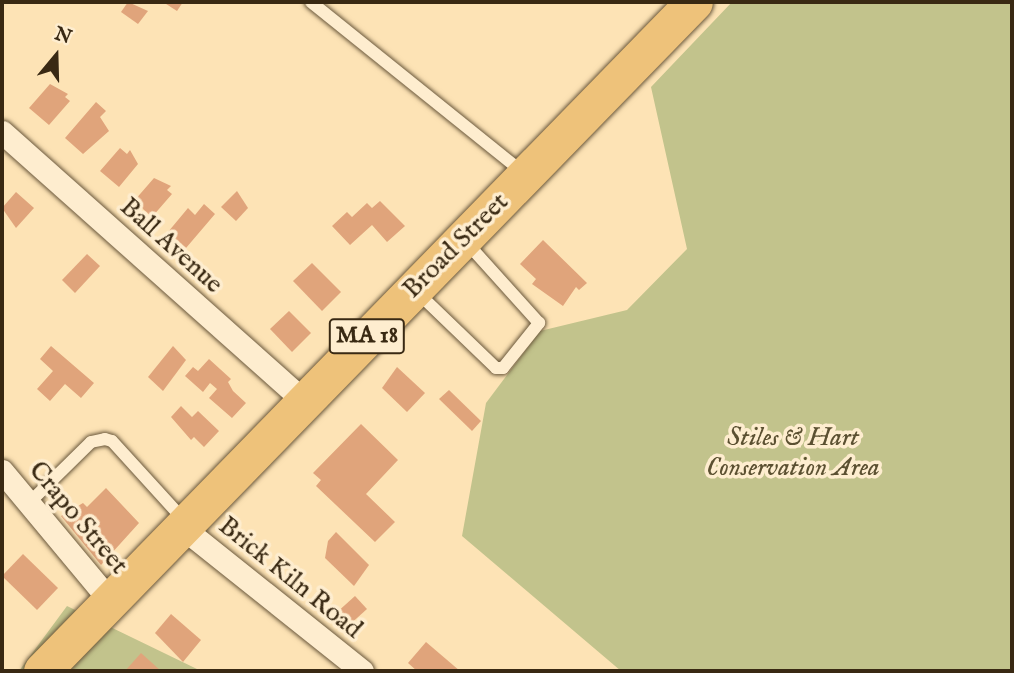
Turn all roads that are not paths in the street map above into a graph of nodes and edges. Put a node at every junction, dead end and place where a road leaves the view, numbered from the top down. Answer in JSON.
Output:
{"nodes":[{"id":1,"x":311,"y":2,"type":"edge"},
{"id":2,"x":694,"y":2,"type":"edge"},
{"id":3,"x":2,"y":132,"type":"edge"},
{"id":4,"x":527,"y":175,"type":"junction"},
{"id":5,"x":463,"y":239,"type":"junction"},
{"id":6,"x":413,"y":288,"type":"junction"},
{"id":7,"x":304,"y":401,"type":"junction"},
{"id":8,"x":2,"y":471,"type":"edge"},
{"id":9,"x":29,"y":503,"type":"junction"},
{"id":10,"x":185,"y":526,"type":"junction"},
{"id":11,"x":111,"y":602,"type":"junction"},
{"id":12,"x":42,"y":671,"type":"edge"},
{"id":13,"x":362,"y":671,"type":"edge"}],
"edges":[{"from":1,"to":4,"type":"lane"},
{"from":2,"to":4,"type":"main road","name":"Broad Street","number":"MA 18"},
{"from":3,"to":7,"type":"street","name":"Ball Avenue"},
{"from":4,"to":5,"type":"main road","name":"Broad Street","number":"MA 18"},
{"from":5,"to":6,"type":"main road","name":"Broad Street","number":"MA 18"},
{"from":5,"to":6,"type":"lane"},
{"from":6,"to":7,"type":"main road","name":"Broad Street","number":"MA 18"},
{"from":7,"to":10,"type":"main road","name":"Broad Street","number":"MA 18"},
{"from":8,"to":9,"type":"street","name":"Crapo Street"},
{"from":9,"to":10,"type":"lane"},
{"from":9,"to":11,"type":"street","name":"Crapo Street"},
{"from":10,"to":11,"type":"main road","name":"Broad Street","number":"MA 18"},
{"from":10,"to":13,"type":"street","name":"Brick Kiln Road"},
{"from":11,"to":12,"type":"main road","name":"Broad Street","number":"MA 18"}]}
